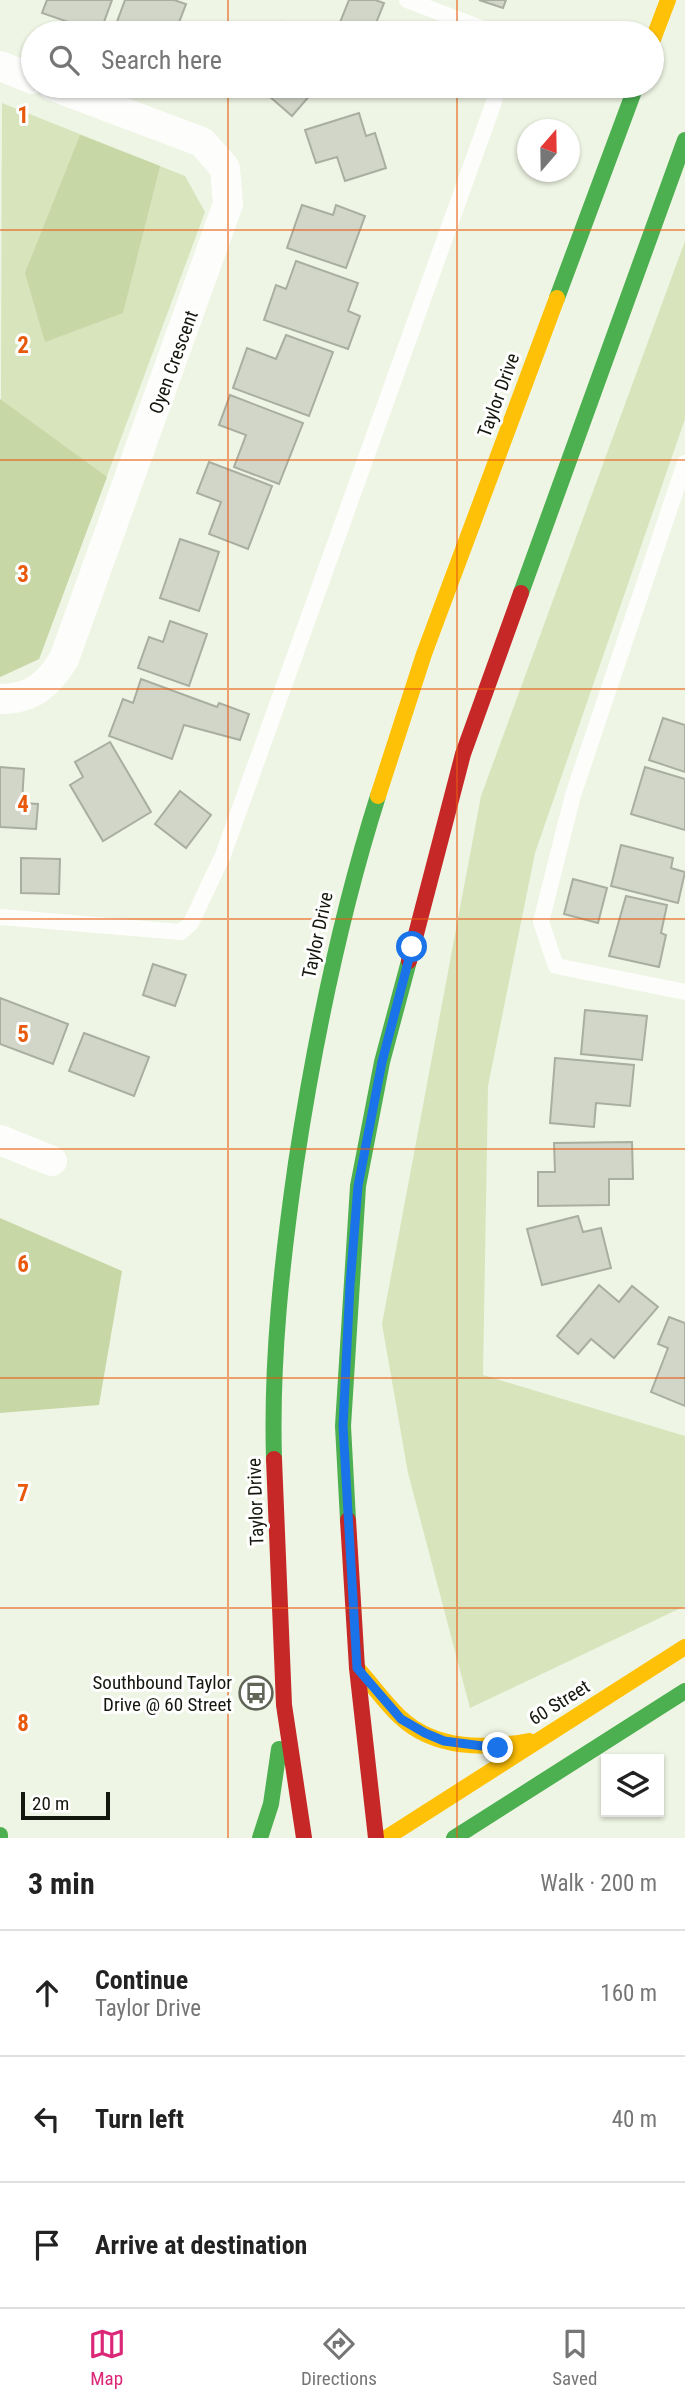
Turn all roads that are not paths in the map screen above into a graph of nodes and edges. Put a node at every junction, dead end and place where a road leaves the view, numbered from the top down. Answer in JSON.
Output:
{"nodes":[{"id":1,"x":407,"y":0,"type":"edge"},
{"id":2,"x":667,"y":0,"type":"edge"},
{"id":3,"x":462,"y":21,"type":"edge"},
{"id":4,"x":660,"y":21,"type":"edge"},
{"id":5,"x":0,"y":66,"type":"edge"},
{"id":6,"x":21,"y":74,"type":"edge"},
{"id":7,"x":85,"y":98,"type":"edge"},
{"id":8,"x":496,"y":98,"type":"edge"},
{"id":9,"x":632,"y":98,"type":"edge"},
{"id":10,"x":685,"y":140,"type":"edge"},
{"id":11,"x":685,"y":463,"type":"edge"},
{"id":12,"x":0,"y":699,"type":"edge"},
{"id":13,"x":0,"y":917,"type":"edge"},
{"id":14,"x":685,"y":992,"type":"edge"},
{"id":15,"x":0,"y":1140,"type":"edge"},
{"id":16,"x":52,"y":1161,"type":"dead end"},
{"id":17,"x":685,"y":1647,"type":"edge"},
{"id":18,"x":357,"y":1668,"type":"junction"},
{"id":19,"x":685,"y":1691,"type":"edge"},
{"id":20,"x":284,"y":1705,"type":"junction"},
{"id":21,"x":541,"y":1738,"type":"junction"},
{"id":22,"x":533,"y":1789,"type":"junction"},
{"id":23,"x":500,"y":1828,"type":"dead end"},
{"id":24,"x":260,"y":1838,"type":"edge"},
{"id":25,"x":304,"y":1838,"type":"edge"},
{"id":26,"x":376,"y":1838,"type":"edge"},
{"id":27,"x":386,"y":1838,"type":"edge"},
{"id":28,"x":454,"y":1838,"type":"edge"}],
"edges":[{"from":1,"to":3,"type":"lane"},
{"from":2,"to":4,"type":"main road"},
{"from":5,"to":6,"type":"street"},
{"from":7,"to":12,"type":"street","name":"Oyen Crescent"},
{"from":8,"to":13,"type":"lane"},
{"from":9,"to":20,"type":"main road","name":"Taylor Drive"},
{"from":10,"to":18,"type":"main road"},
{"from":11,"to":14,"type":"lane"},
{"from":15,"to":16,"type":"street"},
{"from":17,"to":21,"type":"main road","name":"60 Street"},
{"from":18,"to":21,"type":"main road"},
{"from":18,"to":26,"type":"main road"},
{"from":19,"to":22,"type":"main road"},
{"from":20,"to":24,"type":"main road"},
{"from":20,"to":25,"type":"main road","name":"Taylor Drive"},
{"from":21,"to":27,"type":"main road","name":"60 Street"},
{"from":22,"to":23,"type":"main road"},
{"from":22,"to":28,"type":"main road"}]}
